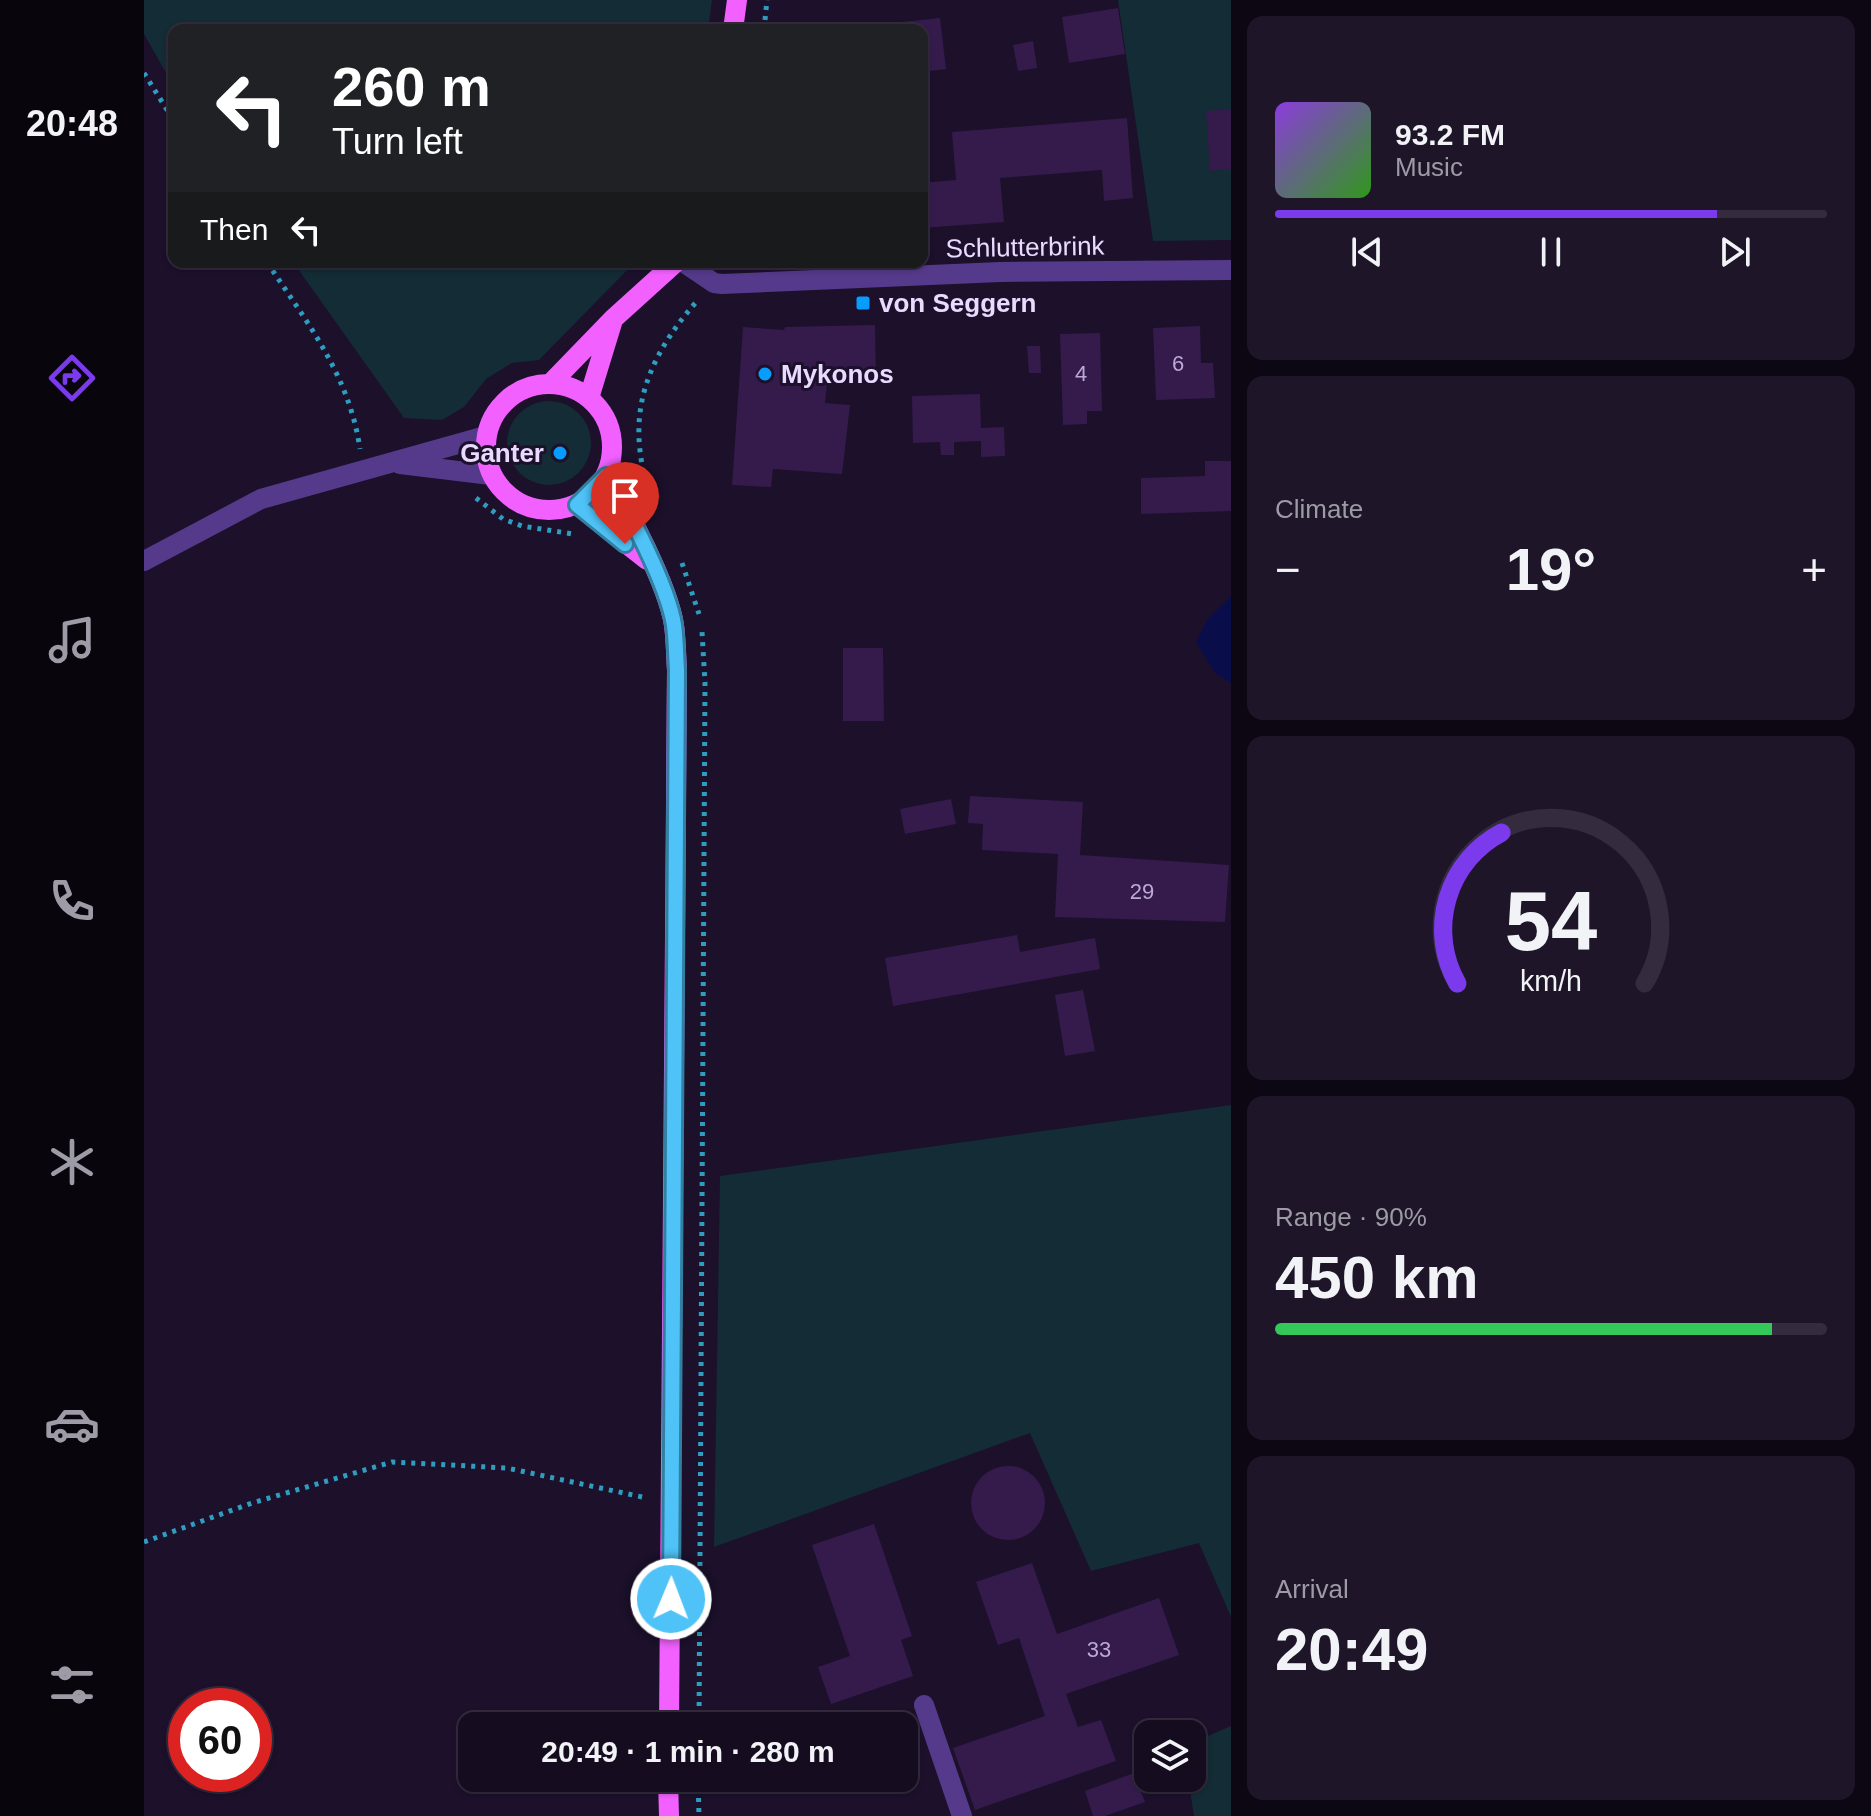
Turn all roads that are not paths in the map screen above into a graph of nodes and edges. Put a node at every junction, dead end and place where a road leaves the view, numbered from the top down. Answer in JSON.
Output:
{"nodes":[{"id":1,"x":737,"y":0,"type":"edge"},
{"id":2,"x":734,"y":24,"type":"edge"},
{"id":3,"x":669,"y":268,"type":"edge"},
{"id":4,"x":692,"y":268,"type":"edge"},
{"id":5,"x":1231,"y":270,"type":"edge"},
{"id":6,"x":613,"y":319,"type":"junction"},
{"id":7,"x":551,"y":383,"type":"junction"},
{"id":8,"x":589,"y":398,"type":"junction"},
{"id":9,"x":486,"y":436,"type":"junction"},
{"id":10,"x":388,"y":463,"type":"junction"},
{"id":11,"x":491,"y":475,"type":"junction"},
{"id":12,"x":606,"y":476,"type":"junction"},
{"id":13,"x":577,"y":505,"type":"junction"},
{"id":14,"x":144,"y":561,"type":"edge"},
{"id":15,"x":650,"y":563,"type":"junction"},
{"id":16,"x":924,"y":1705,"type":"dead end"},
{"id":17,"x":669,"y":1712,"type":"edge"},
{"id":18,"x":668,"y":1792,"type":"edge"},
{"id":19,"x":669,"y":1816,"type":"edge"},
{"id":20,"x":962,"y":1816,"type":"edge"}],
"edges":[{"from":1,"to":2,"type":"main road"},
{"from":3,"to":6,"type":"main road"},
{"from":4,"to":5,"type":"street","name":"Schlutterbrink"},
{"from":6,"to":7,"type":"main road"},
{"from":6,"to":8,"type":"main road"},
{"from":7,"to":8,"type":"main road"},
{"from":7,"to":9,"type":"main road"},
{"from":8,"to":12,"type":"main road"},
{"from":9,"to":10,"type":"street"},
{"from":9,"to":11,"type":"main road"},
{"from":10,"to":11,"type":"street"},
{"from":10,"to":14,"type":"street"},
{"from":11,"to":13,"type":"main road"},
{"from":12,"to":13,"type":"main road"},
{"from":12,"to":15,"type":"main road"},
{"from":13,"to":15,"type":"main road"},
{"from":15,"to":17,"type":"main road"},
{"from":16,"to":20,"type":"street"},
{"from":18,"to":19,"type":"main road"}]}
